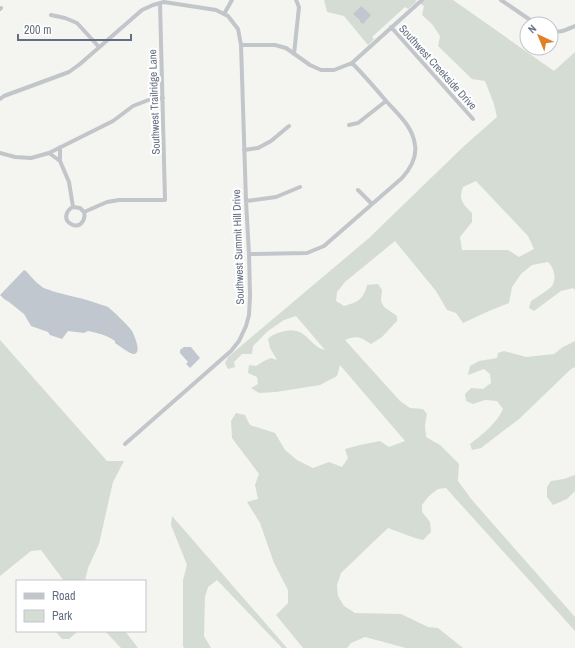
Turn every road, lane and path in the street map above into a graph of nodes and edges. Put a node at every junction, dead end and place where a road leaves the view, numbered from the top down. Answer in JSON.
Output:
{"nodes":[{"id":1,"x":232,"y":0,"type":"edge"},
{"id":2,"x":296,"y":0,"type":"edge"},
{"id":3,"x":422,"y":0,"type":"edge"},
{"id":4,"x":501,"y":0,"type":"edge"},
{"id":5,"x":160,"y":3,"type":"junction"},
{"id":6,"x":224,"y":14,"type":"junction"},
{"id":7,"x":51,"y":15,"type":"dead end"},
{"id":8,"x":524,"y":16,"type":"edge"},
{"id":9,"x":575,"y":26,"type":"edge"},
{"id":10,"x":391,"y":27,"type":"junction"},
{"id":11,"x":559,"y":32,"type":"edge"},
{"id":12,"x":240,"y":45,"type":"junction"},
{"id":13,"x":99,"y":47,"type":"junction"},
{"id":14,"x":294,"y":54,"type":"junction"},
{"id":15,"x":352,"y":63,"type":"junction"},
{"id":16,"x":163,"y":98,"type":"junction"},
{"id":17,"x":0,"y":99,"type":"edge"},
{"id":18,"x":386,"y":101,"type":"junction"},
{"id":19,"x":473,"y":119,"type":"dead end"},
{"id":20,"x":349,"y":125,"type":"dead end"},
{"id":21,"x":289,"y":126,"type":"dead end"},
{"id":22,"x":60,"y":147,"type":"junction"},
{"id":23,"x":244,"y":150,"type":"junction"},
{"id":24,"x":0,"y":153,"type":"edge"},
{"id":25,"x":48,"y":153,"type":"junction"},
{"id":26,"x":60,"y":161,"type":"junction"},
{"id":27,"x":300,"y":187,"type":"dead end"},
{"id":28,"x":358,"y":190,"type":"dead end"},
{"id":29,"x":246,"y":201,"type":"junction"},
{"id":30,"x":372,"y":204,"type":"junction"},
{"id":31,"x":73,"y":207,"type":"junction"},
{"id":32,"x":84,"y":212,"type":"junction"},
{"id":33,"x":249,"y":254,"type":"junction"},
{"id":34,"x":125,"y":444,"type":"dead end"}],
"edges":[{"from":1,"to":6,"type":"street"},
{"from":2,"to":14,"type":"street"},
{"from":3,"to":10,"type":"street"},
{"from":4,"to":8,"type":"street"},
{"from":5,"to":6,"type":"street"},
{"from":5,"to":13,"type":"street"},
{"from":5,"to":16,"type":"street","name":"Southwest Trailridge Lane"},
{"from":6,"to":12,"type":"street","name":"Southwest Summit Hill Drive"},
{"from":7,"to":13,"type":"street"},
{"from":9,"to":11,"type":"street"},
{"from":10,"to":15,"type":"street"},
{"from":10,"to":19,"type":"street","name":"Southwest Creekside Drive"},
{"from":12,"to":14,"type":"street"},
{"from":12,"to":23,"type":"street","name":"Southwest Summit Hill Drive"},
{"from":13,"to":17,"type":"street"},
{"from":14,"to":15,"type":"street"},
{"from":15,"to":18,"type":"street"},
{"from":16,"to":22,"type":"street"},
{"from":16,"to":32,"type":"street","name":"Southwest Trailridge Lane"},
{"from":18,"to":20,"type":"street"},
{"from":18,"to":30,"type":"street"},
{"from":21,"to":23,"type":"street"},
{"from":22,"to":25,"type":"street"},
{"from":22,"to":26,"type":"street"},
{"from":23,"to":29,"type":"street","name":"Southwest Summit Hill Drive"},
{"from":24,"to":25,"type":"street"},
{"from":25,"to":26,"type":"street"},
{"from":26,"to":31,"type":"street"},
{"from":27,"to":29,"type":"street"},
{"from":28,"to":30,"type":"street"},
{"from":29,"to":33,"type":"street","name":"Southwest Summit Hill Drive"},
{"from":30,"to":33,"type":"street"},
{"from":31,"to":32,"type":"street"},
{"from":31,"to":32,"type":"street"},
{"from":33,"to":34,"type":"street","name":"Southwest Summit Hill Drive"}]}
